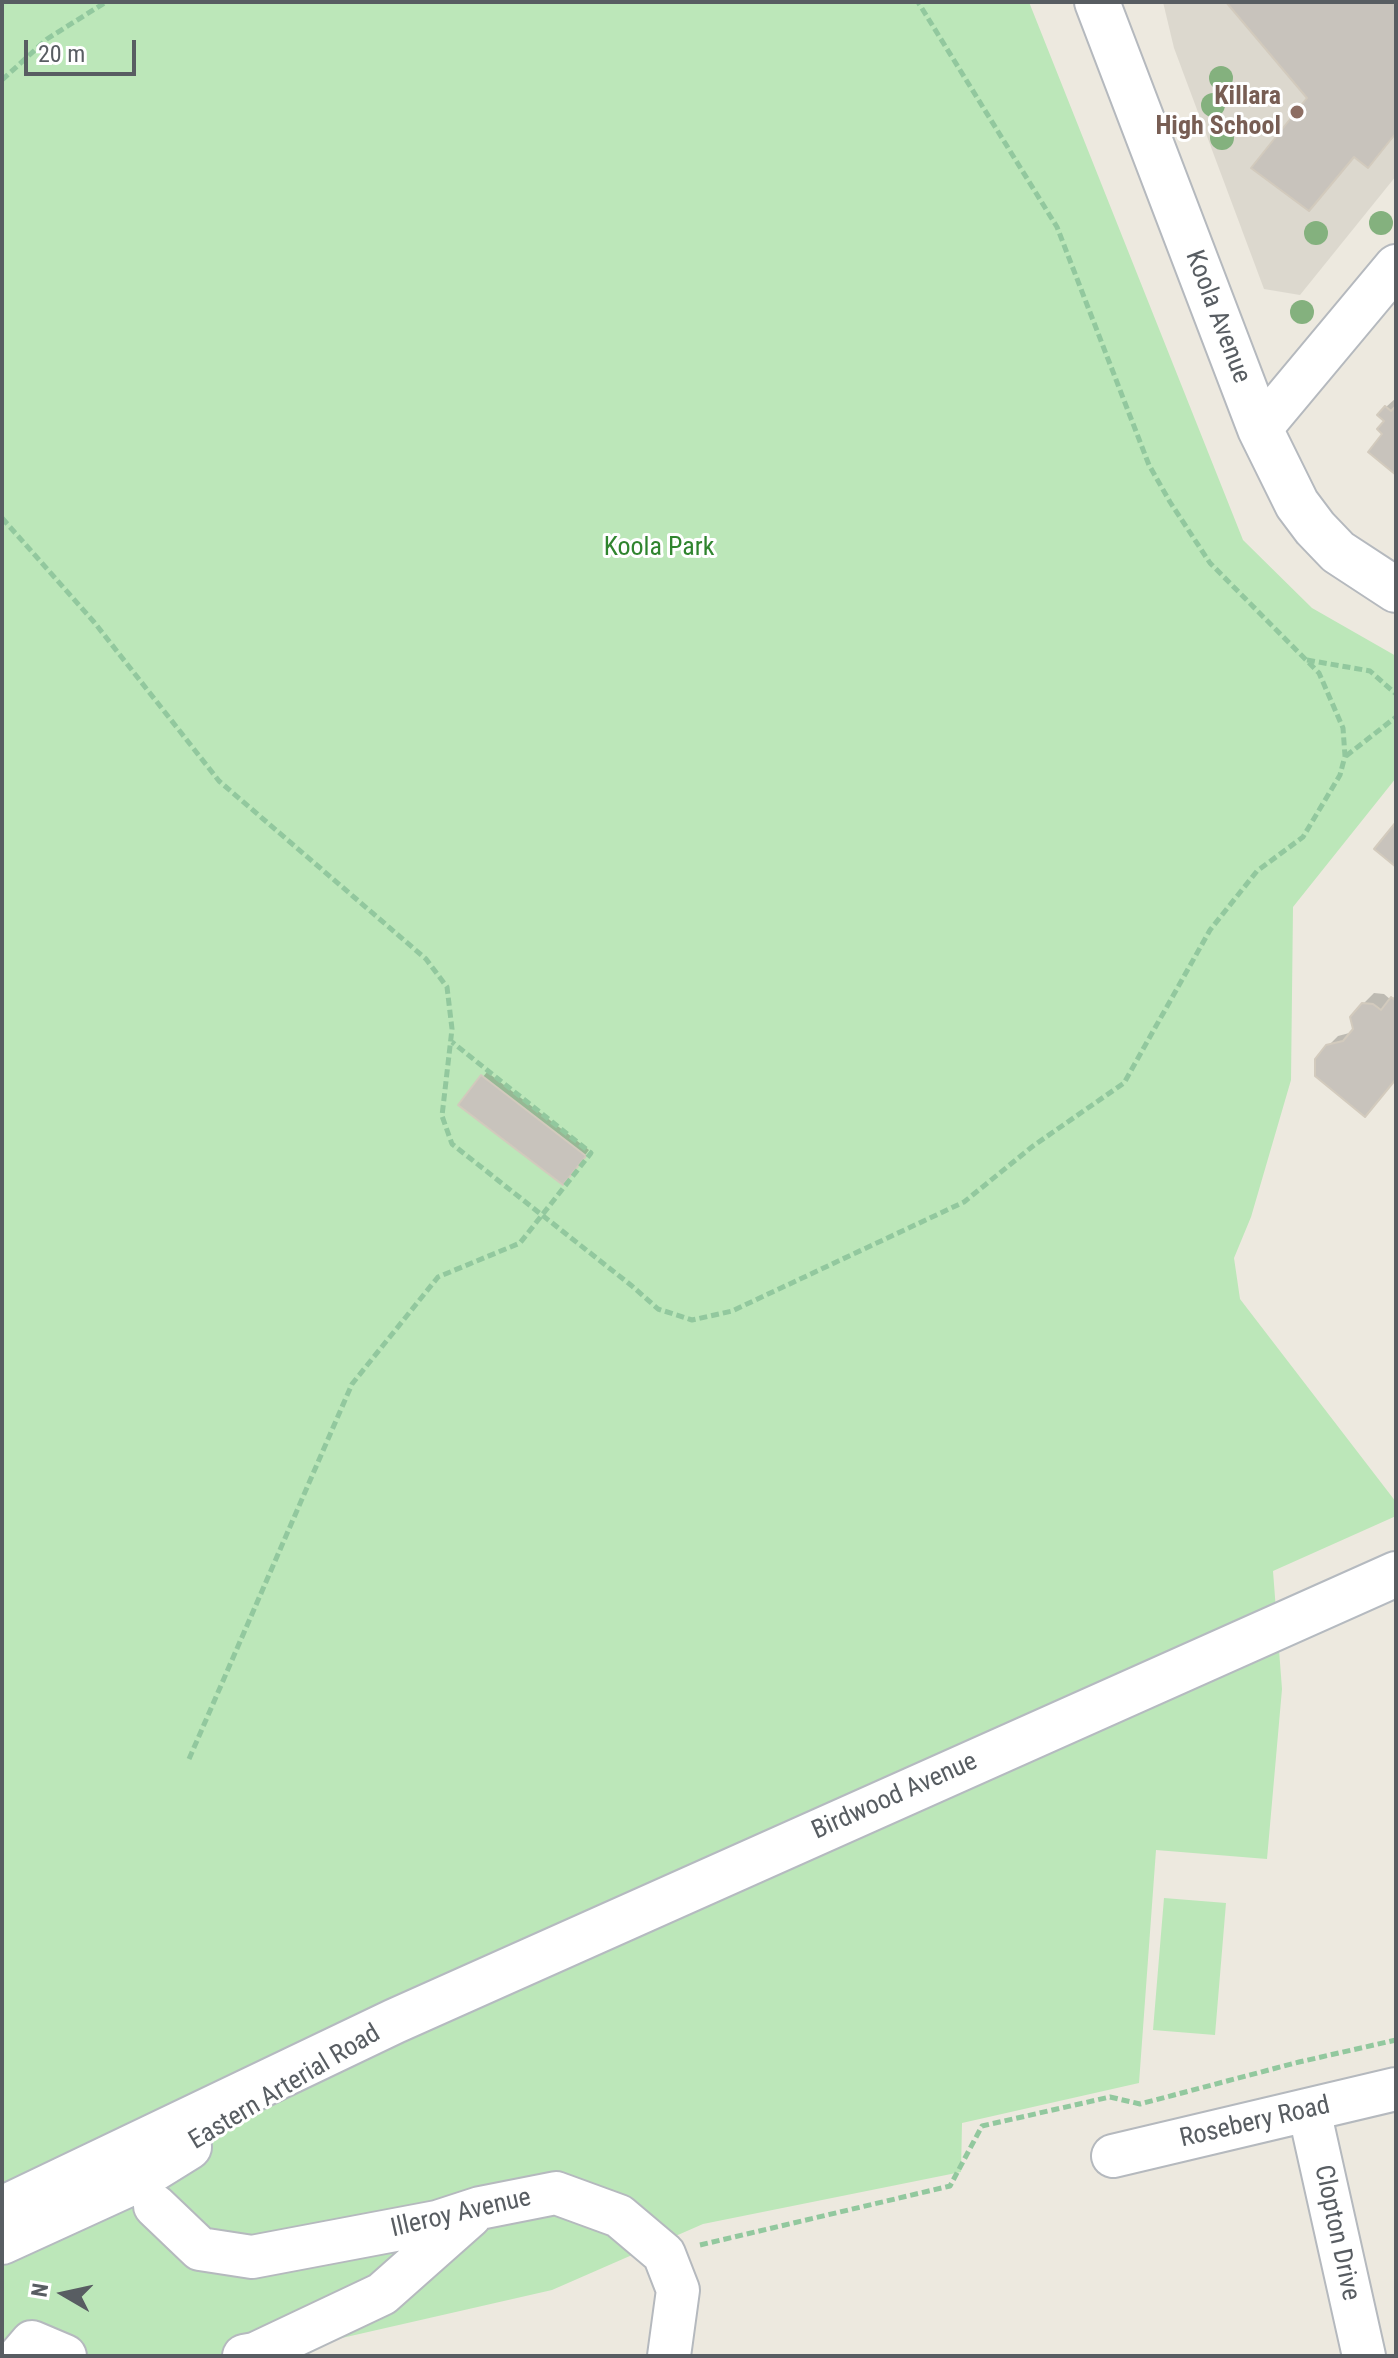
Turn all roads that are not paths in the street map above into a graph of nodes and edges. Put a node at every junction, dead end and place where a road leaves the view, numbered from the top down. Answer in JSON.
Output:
{"nodes":[{"id":1,"x":1097,"y":2,"type":"edge"},
{"id":2,"x":1396,"y":266,"type":"edge"},
{"id":3,"x":1260,"y":429,"type":"junction"},
{"id":4,"x":1396,"y":590,"type":"edge"},
{"id":5,"x":1396,"y":1574,"type":"edge"},
{"id":6,"x":395,"y":2021,"type":"junction"},
{"id":7,"x":1396,"y":2089,"type":"edge"},
{"id":8,"x":1309,"y":2110,"type":"junction"},
{"id":9,"x":1113,"y":2156,"type":"dead end"},
{"id":10,"x":155,"y":2206,"type":"dead end"},
{"id":11,"x":480,"y":2208,"type":"junction"},
{"id":12,"x":2,"y":2209,"type":"edge"},
{"id":13,"x":2,"y":2242,"type":"edge"},
{"id":14,"x":20,"y":2356,"type":"edge"},
{"id":15,"x":65,"y":2356,"type":"edge"},
{"id":16,"x":244,"y":2356,"type":"edge"},
{"id":17,"x":669,"y":2356,"type":"edge"},
{"id":18,"x":1364,"y":2356,"type":"edge"}],
"edges":[{"from":1,"to":3,"type":"main road","name":"Koola Avenue"},
{"from":2,"to":3,"type":"street"},
{"from":3,"to":4,"type":"main road","name":"Koola Avenue"},
{"from":5,"to":6,"type":"main road","name":"Birdwood Avenue"},
{"from":6,"to":12,"type":"main road","name":"Eastern Arterial Road"},
{"from":6,"to":13,"type":"main road","name":"Eastern Arterial Road"},
{"from":7,"to":8,"type":"street","name":"Rosebery Road"},
{"from":8,"to":9,"type":"street","name":"Rosebery Road"},
{"from":8,"to":18,"type":"street","name":"Clopton Drive"},
{"from":10,"to":11,"type":"street","name":"Illeroy Avenue"},
{"from":11,"to":16,"type":"street"},
{"from":11,"to":17,"type":"street","name":"Illeroy Avenue"},
{"from":14,"to":15,"type":"street"}]}
